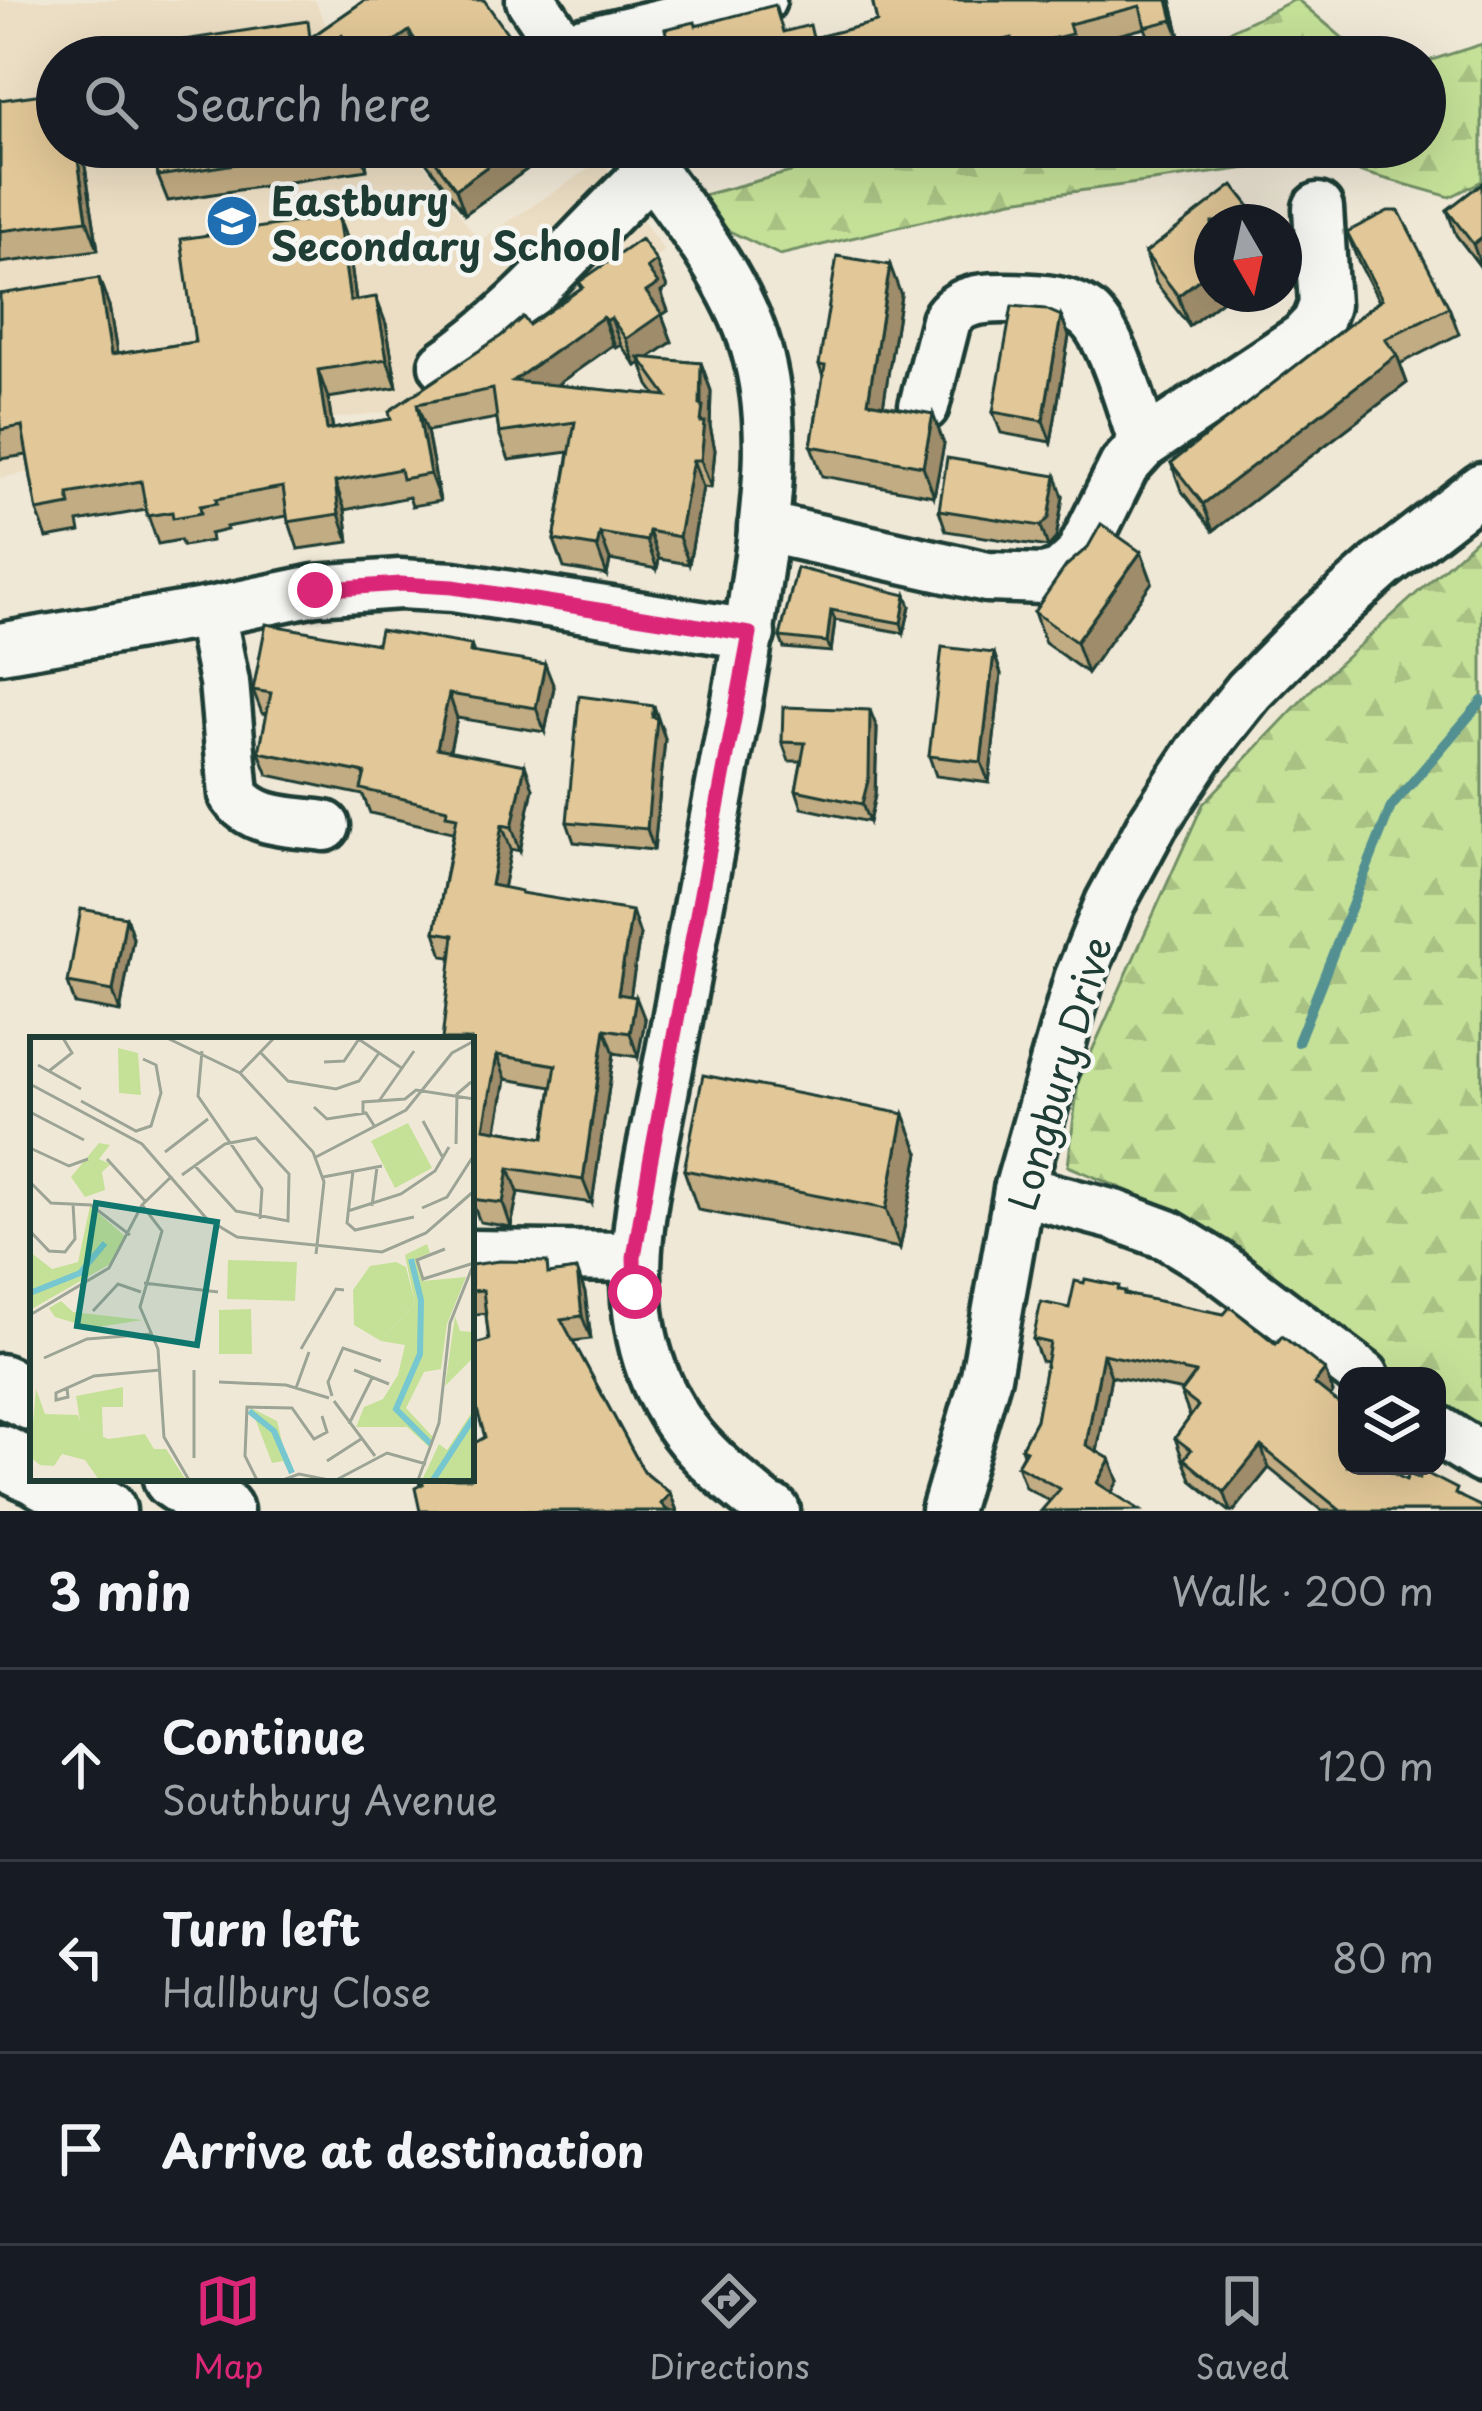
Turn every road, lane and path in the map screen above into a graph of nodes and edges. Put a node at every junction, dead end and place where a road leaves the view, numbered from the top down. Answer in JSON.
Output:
{"nodes":[{"id":1,"x":531,"y":0,"type":"edge"},
{"id":2,"x":760,"y":0,"type":"edge"},
{"id":3,"x":555,"y":36,"type":"edge"},
{"id":4,"x":626,"y":36,"type":"edge"},
{"id":5,"x":635,"y":168,"type":"edge"},
{"id":6,"x":648,"y":168,"type":"edge"},
{"id":7,"x":1318,"y":208,"type":"dead end"},
{"id":8,"x":444,"y":365,"type":"dead end"},
{"id":9,"x":924,"y":406,"type":"dead end"},
{"id":10,"x":1144,"y":444,"type":"junction"},
{"id":11,"x":1482,"y":488,"type":"edge"},
{"id":12,"x":764,"y":527,"type":"junction"},
{"id":13,"x":210,"y":612,"type":"junction"},
{"id":14,"x":750,"y":634,"type":"junction"},
{"id":15,"x":0,"y":648,"type":"edge"},
{"id":16,"x":325,"y":826,"type":"dead end"},
{"id":17,"x":1019,"y":1190,"type":"junction"},
{"id":18,"x":474,"y":1255,"type":"edge"},
{"id":19,"x":634,"y":1257,"type":"junction"},
{"id":20,"x":1352,"y":1367,"type":"edge"},
{"id":21,"x":0,"y":1385,"type":"edge"},
{"id":22,"x":30,"y":1399,"type":"edge"},
{"id":23,"x":1446,"y":1436,"type":"edge"},
{"id":24,"x":0,"y":1456,"type":"edge"},
{"id":25,"x":1482,"y":1458,"type":"edge"},
{"id":26,"x":30,"y":1471,"type":"edge"},
{"id":27,"x":50,"y":1481,"type":"edge"},
{"id":28,"x":178,"y":1481,"type":"edge"},
{"id":29,"x":105,"y":1511,"type":"edge"},
{"id":30,"x":222,"y":1511,"type":"edge"},
{"id":31,"x":775,"y":1511,"type":"edge"},
{"id":32,"x":946,"y":1511,"type":"edge"}],
"edges":[{"from":1,"to":3,"type":"street"},
{"from":2,"to":4,"type":"street"},
{"from":5,"to":8,"type":"street"},
{"from":6,"to":12,"type":"street"},
{"from":7,"to":10,"type":"street"},
{"from":9,"to":10,"type":"street"},
{"from":10,"to":12,"type":"street"},
{"from":11,"to":17,"type":"street","name":"Longbury Drive"},
{"from":12,"to":14,"type":"street"},
{"from":13,"to":14,"type":"street"},
{"from":13,"to":15,"type":"street"},
{"from":13,"to":16,"type":"street"},
{"from":14,"to":19,"type":"street"},
{"from":17,"to":20,"type":"street"},
{"from":17,"to":32,"type":"street","name":"Longbury Drive"},
{"from":18,"to":19,"type":"street"},
{"from":19,"to":31,"type":"street"},
{"from":21,"to":22,"type":"main road"},
{"from":23,"to":25,"type":"street"},
{"from":24,"to":26,"type":"main road"},
{"from":27,"to":29,"type":"main road"},
{"from":28,"to":30,"type":"main road"}]}
